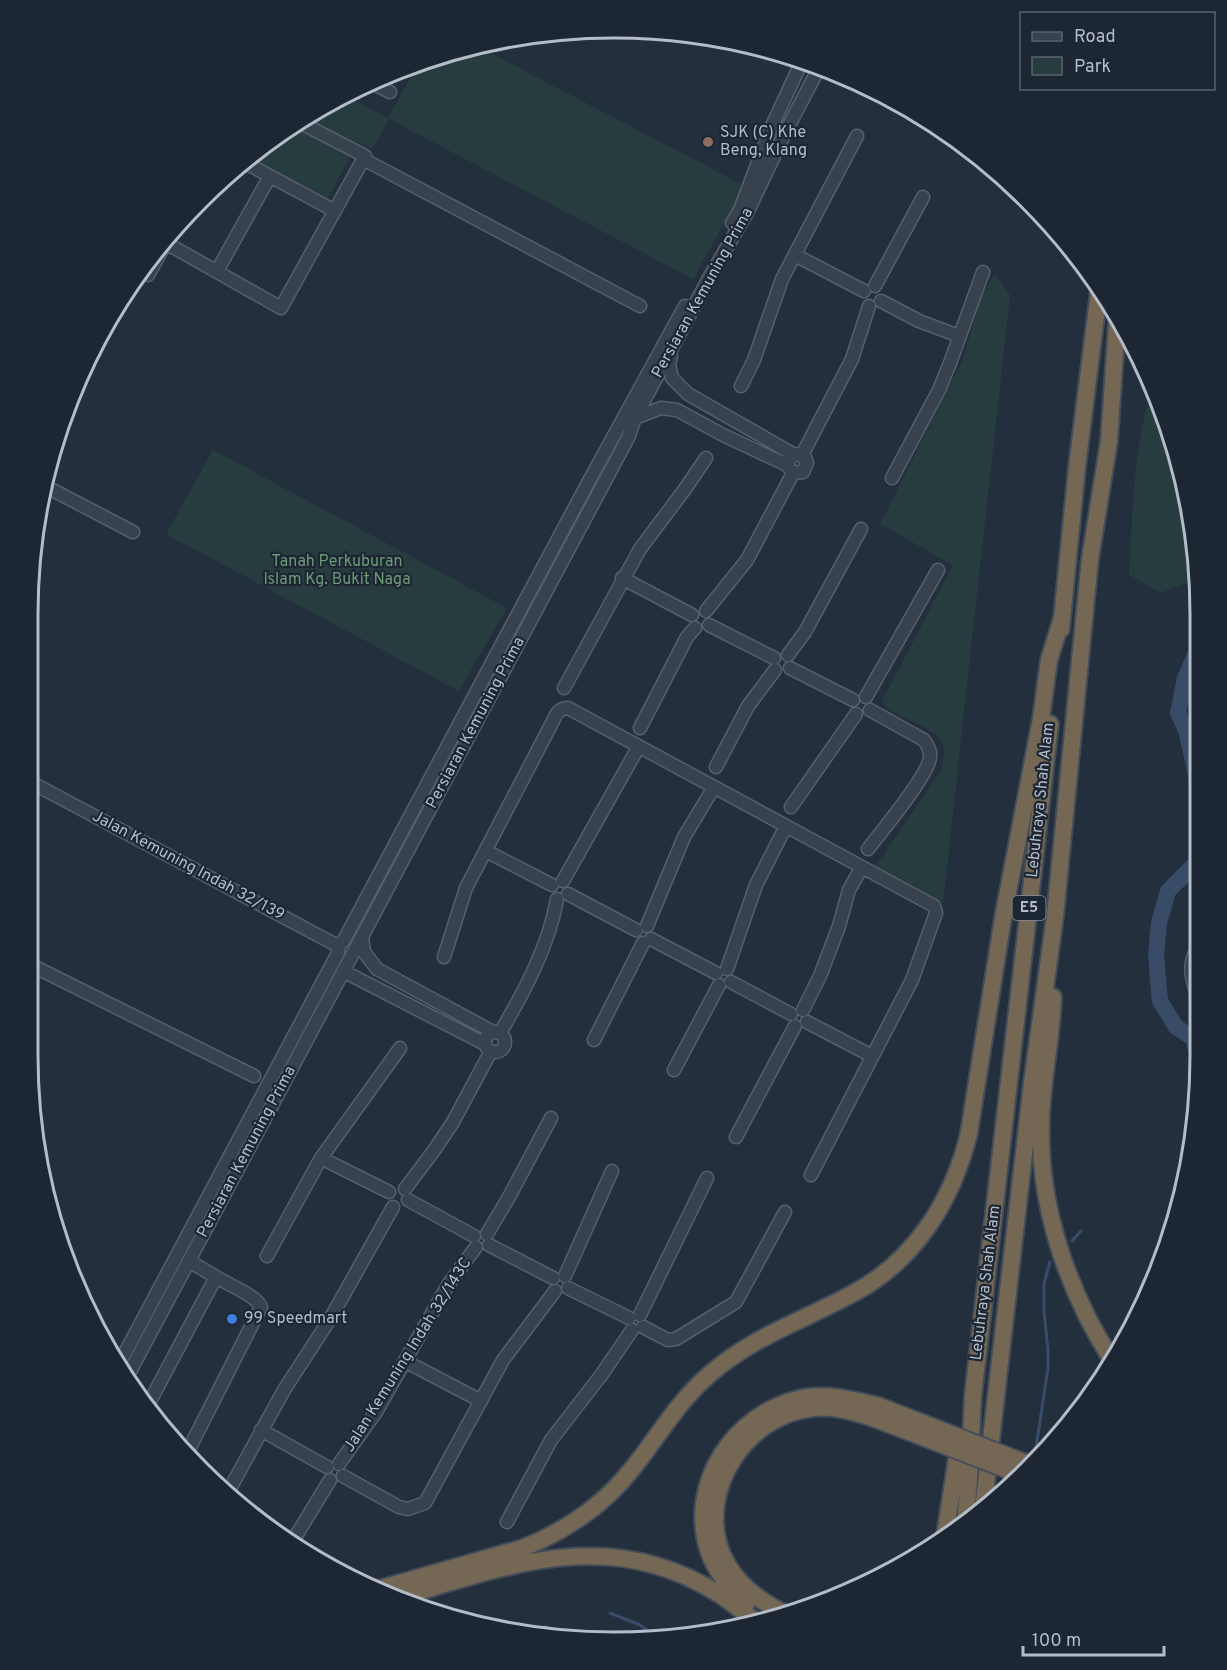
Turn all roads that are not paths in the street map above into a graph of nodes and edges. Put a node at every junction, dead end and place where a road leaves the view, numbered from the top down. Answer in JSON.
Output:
{"nodes":[{"id":1,"x":799,"y":68,"type":"edge"},
{"id":2,"x":816,"y":74,"type":"edge"},
{"id":3,"x":380,"y":87,"type":"edge"},
{"id":4,"x":390,"y":92,"type":"dead end"},
{"id":5,"x":307,"y":126,"type":"edge"},
{"id":6,"x":857,"y":136,"type":"dead end"},
{"id":7,"x":765,"y":142,"type":"junction"},
{"id":8,"x":778,"y":148,"type":"junction"},
{"id":9,"x":363,"y":159,"type":"junction"},
{"id":10,"x":252,"y":166,"type":"edge"},
{"id":11,"x":270,"y":176,"type":"junction"},
{"id":12,"x":923,"y":197,"type":"dead end"},
{"id":13,"x":335,"y":211,"type":"junction"},
{"id":14,"x":171,"y":246,"type":"edge"},
{"id":15,"x":795,"y":255,"type":"junction"},
{"id":16,"x":217,"y":272,"type":"junction"},
{"id":17,"x":983,"y":272,"type":"dead end"},
{"id":18,"x":869,"y":289,"type":"junction"},
{"id":19,"x":882,"y":301,"type":"junction"},
{"id":20,"x":1098,"y":302,"type":"edge"},
{"id":21,"x":640,"y":306,"type":"dead end"},
{"id":22,"x":869,"y":306,"type":"junction"},
{"id":23,"x":1116,"y":334,"type":"edge"},
{"id":24,"x":959,"y":336,"type":"junction"},
{"id":25,"x":675,"y":342,"type":"junction"},
{"id":26,"x":1126,"y":352,"type":"edge"},
{"id":27,"x":741,"y":386,"type":"dead end"},
{"id":28,"x":712,"y":408,"type":"junction"},
{"id":29,"x":635,"y":418,"type":"junction"},
{"id":30,"x":704,"y":423,"type":"junction"},
{"id":31,"x":1109,"y":441,"type":"junction"},
{"id":32,"x":705,"y":458,"type":"dead end"},
{"id":33,"x":794,"y":462,"type":"junction"},
{"id":34,"x":892,"y":478,"type":"dead end"},
{"id":35,"x":51,"y":489,"type":"edge"},
{"id":36,"x":861,"y":529,"type":"dead end"},
{"id":37,"x":133,"y":532,"type":"dead end"},
{"id":38,"x":938,"y":570,"type":"dead end"},
{"id":39,"x":622,"y":578,"type":"junction"},
{"id":40,"x":706,"y":611,"type":"junction"},
{"id":41,"x":692,"y":615,"type":"junction"},
{"id":42,"x":1062,"y":618,"type":"junction"},
{"id":43,"x":709,"y":625,"type":"junction"},
{"id":44,"x":695,"y":628,"type":"junction"},
{"id":45,"x":789,"y":662,"type":"junction"},
{"id":46,"x":775,"y":664,"type":"junction"},
{"id":47,"x":564,"y":688,"type":"dead end"},
{"id":48,"x":866,"y":697,"type":"junction"},
{"id":49,"x":853,"y":700,"type":"junction"},
{"id":50,"x":870,"y":710,"type":"junction"},
{"id":51,"x":856,"y":714,"type":"junction"},
{"id":52,"x":640,"y":728,"type":"dead end"},
{"id":53,"x":639,"y":746,"type":"junction"},
{"id":54,"x":716,"y":767,"type":"dead end"},
{"id":55,"x":38,"y":786,"type":"dead end"},
{"id":56,"x":714,"y":787,"type":"junction"},
{"id":57,"x":791,"y":807,"type":"dead end"},
{"id":58,"x":786,"y":826,"type":"junction"},
{"id":59,"x":868,"y":849,"type":"dead end"},
{"id":60,"x":486,"y":851,"type":"junction"},
{"id":61,"x":862,"y":867,"type":"junction"},
{"id":62,"x":557,"y":883,"type":"junction"},
{"id":63,"x":563,"y":896,"type":"junction"},
{"id":64,"x":1054,"y":916,"type":"junction"},
{"id":65,"x":370,"y":922,"type":"junction"},
{"id":66,"x":642,"y":928,"type":"junction"},
{"id":67,"x":647,"y":941,"type":"junction"},
{"id":68,"x":341,"y":943,"type":"junction"},
{"id":69,"x":444,"y":957,"type":"dead end"},
{"id":70,"x":38,"y":968,"type":"edge"},
{"id":71,"x":343,"y":972,"type":"junction"},
{"id":72,"x":723,"y":977,"type":"junction"},
{"id":73,"x":367,"y":984,"type":"junction"},
{"id":74,"x":327,"y":1001,"type":"junction"},
{"id":75,"x":799,"y":1018,"type":"junction"},
{"id":76,"x":496,"y":1032,"type":"junction"},
{"id":77,"x":594,"y":1040,"type":"dead end"},
{"id":78,"x":400,"y":1048,"type":"dead end"},
{"id":79,"x":488,"y":1048,"type":"junction"},
{"id":80,"x":872,"y":1056,"type":"junction"},
{"id":81,"x":674,"y":1070,"type":"dead end"},
{"id":82,"x":254,"y":1076,"type":"dead end"},
{"id":83,"x":551,"y":1118,"type":"dead end"},
{"id":84,"x":736,"y":1137,"type":"dead end"},
{"id":85,"x":321,"y":1158,"type":"junction"},
{"id":86,"x":612,"y":1171,"type":"dead end"},
{"id":87,"x":811,"y":1175,"type":"dead end"},
{"id":88,"x":707,"y":1178,"type":"dead end"},
{"id":89,"x":389,"y":1192,"type":"junction"},
{"id":90,"x":407,"y":1195,"type":"junction"},
{"id":91,"x":393,"y":1207,"type":"junction"},
{"id":92,"x":785,"y":1212,"type":"dead end"},
{"id":93,"x":481,"y":1240,"type":"junction"},
{"id":94,"x":267,"y":1256,"type":"dead end"},
{"id":95,"x":189,"y":1261,"type":"junction"},
{"id":96,"x":216,"y":1277,"type":"junction"},
{"id":97,"x":560,"y":1283,"type":"junction"},
{"id":98,"x":636,"y":1323,"type":"junction"},
{"id":99,"x":1107,"y":1352,"type":"edge"},
{"id":100,"x":123,"y":1357,"type":"edge"},
{"id":101,"x":405,"y":1360,"type":"junction"},
{"id":102,"x":131,"y":1370,"type":"edge"},
{"id":103,"x":973,"y":1396,"type":"junction"},
{"id":104,"x":151,"y":1399,"type":"edge"},
{"id":105,"x":481,"y":1401,"type":"junction"},
{"id":106,"x":876,"y":1412,"type":"junction"},
{"id":107,"x":261,"y":1430,"type":"junction"},
{"id":108,"x":190,"y":1447,"type":"edge"},
{"id":109,"x":1023,"y":1462,"type":"edge"},
{"id":110,"x":336,"y":1469,"type":"junction"},
{"id":111,"x":1013,"y":1471,"type":"edge"},
{"id":112,"x":231,"y":1487,"type":"edge"},
{"id":113,"x":984,"y":1497,"type":"edge"},
{"id":114,"x":965,"y":1512,"type":"edge"},
{"id":115,"x":507,"y":1522,"type":"dead end"},
{"id":116,"x":946,"y":1526,"type":"edge"},
{"id":117,"x":295,"y":1537,"type":"edge"},
{"id":118,"x":388,"y":1586,"type":"edge"},
{"id":119,"x":409,"y":1595,"type":"edge"},
{"id":120,"x":777,"y":1609,"type":"edge"},
{"id":121,"x":756,"y":1615,"type":"edge"},
{"id":122,"x":749,"y":1616,"type":"edge"}],
"edges":[{"from":1,"to":7,"type":"street","name":"Persiaran Kemuning Prima"},
{"from":2,"to":8,"type":"street","name":"Persiaran Kemuning Prima"},
{"from":3,"to":4,"type":"street"},
{"from":5,"to":9,"type":"street"},
{"from":6,"to":15,"type":"street"},
{"from":7,"to":8,"type":"street"},
{"from":7,"to":68,"type":"street","name":"Persiaran Kemuning Prima"},
{"from":8,"to":25,"type":"street","name":"Persiaran Kemuning Prima"},
{"from":9,"to":13,"type":"street"},
{"from":9,"to":21,"type":"street"},
{"from":10,"to":11,"type":"street"},
{"from":11,"to":13,"type":"street"},
{"from":11,"to":16,"type":"street"},
{"from":12,"to":18,"type":"street"},
{"from":13,"to":16,"type":"street"},
{"from":14,"to":16,"type":"street"},
{"from":15,"to":18,"type":"street"},
{"from":15,"to":27,"type":"street"},
{"from":17,"to":24,"type":"street"},
{"from":18,"to":19,"type":"street"},
{"from":18,"to":22,"type":"street"},
{"from":19,"to":22,"type":"street"},
{"from":19,"to":24,"type":"street"},
{"from":20,"to":42,"type":"highway","name":"Lebuhraya Shah Alam","number":"E5"},
{"from":22,"to":33,"type":"street"},
{"from":23,"to":31,"type":"highway","name":"Lebuhraya Shah Alam","number":"E5"},
{"from":24,"to":34,"type":"street"},
{"from":25,"to":28,"type":"street"},
{"from":25,"to":29,"type":"street","name":"Persiaran Kemuning Prima"},
{"from":26,"to":31,"type":"highway"},
{"from":28,"to":30,"type":"street"},
{"from":28,"to":33,"type":"street"},
{"from":29,"to":30,"type":"street"},
{"from":29,"to":65,"type":"street","name":"Persiaran Kemuning Prima"},
{"from":30,"to":33,"type":"street"},
{"from":31,"to":64,"type":"highway","name":"Lebuhraya Shah Alam","number":"E5"},
{"from":32,"to":39,"type":"street"},
{"from":33,"to":40,"type":"street"},
{"from":35,"to":37,"type":"street"},
{"from":36,"to":45,"type":"street"},
{"from":38,"to":48,"type":"street"},
{"from":39,"to":41,"type":"street"},
{"from":39,"to":47,"type":"street"},
{"from":40,"to":41,"type":"street"},
{"from":40,"to":43,"type":"street"},
{"from":41,"to":44,"type":"street"},
{"from":42,"to":103,"type":"highway","name":"Lebuhraya Shah Alam","number":"E5"},
{"from":42,"to":118,"type":"highway"},
{"from":43,"to":44,"type":"street"},
{"from":43,"to":46,"type":"street"},
{"from":44,"to":52,"type":"street"},
{"from":45,"to":46,"type":"street"},
{"from":45,"to":46,"type":"street"},
{"from":45,"to":49,"type":"street"},
{"from":46,"to":54,"type":"street"},
{"from":48,"to":49,"type":"street"},
{"from":48,"to":50,"type":"street"},
{"from":49,"to":51,"type":"street"},
{"from":50,"to":51,"type":"street"},
{"from":50,"to":59,"type":"street"},
{"from":51,"to":57,"type":"street"},
{"from":53,"to":56,"type":"street"},
{"from":53,"to":60,"type":"street"},
{"from":53,"to":62,"type":"street"},
{"from":55,"to":68,"type":"street","name":"Jalan Kemuning Indah 32/139"},
{"from":56,"to":58,"type":"street"},
{"from":56,"to":66,"type":"street"},
{"from":58,"to":61,"type":"street"},
{"from":58,"to":72,"type":"street"},
{"from":60,"to":62,"type":"street"},
{"from":60,"to":69,"type":"street"},
{"from":61,"to":75,"type":"street"},
{"from":61,"to":80,"type":"street"},
{"from":62,"to":63,"type":"street"},
{"from":63,"to":66,"type":"street"},
{"from":63,"to":76,"type":"street"},
{"from":64,"to":99,"type":"highway"},
{"from":64,"to":113,"type":"highway","name":"Lebuhraya Shah Alam","number":"E5"},
{"from":65,"to":71,"type":"street","name":"Persiaran Kemuning Prima"},
{"from":65,"to":76,"type":"street"},
{"from":66,"to":67,"type":"street"},
{"from":67,"to":72,"type":"street"},
{"from":67,"to":77,"type":"street"},
{"from":68,"to":71,"type":"street"},
{"from":68,"to":100,"type":"street","name":"Persiaran Kemuning Prima"},
{"from":70,"to":82,"type":"street"},
{"from":71,"to":73,"type":"street"},
{"from":71,"to":74,"type":"street","name":"Persiaran Kemuning Prima"},
{"from":72,"to":75,"type":"street"},
{"from":72,"to":81,"type":"street"},
{"from":73,"to":74,"type":"street"},
{"from":73,"to":79,"type":"street"},
{"from":74,"to":95,"type":"street","name":"Persiaran Kemuning Prima"},
{"from":75,"to":80,"type":"street"},
{"from":75,"to":84,"type":"street"},
{"from":76,"to":79,"type":"street"},
{"from":76,"to":79,"type":"street"},
{"from":78,"to":85,"type":"street"},
{"from":79,"to":90,"type":"street"},
{"from":80,"to":87,"type":"street"},
{"from":83,"to":93,"type":"street","name":"Jalan Kemuning Indah 32/143C"},
{"from":85,"to":89,"type":"street"},
{"from":85,"to":94,"type":"street"},
{"from":86,"to":97,"type":"street"},
{"from":88,"to":98,"type":"street"},
{"from":89,"to":90,"type":"street"},
{"from":89,"to":91,"type":"street"},
{"from":90,"to":91,"type":"street"},
{"from":90,"to":93,"type":"street"},
{"from":91,"to":107,"type":"street"},
{"from":92,"to":98,"type":"street"},
{"from":93,"to":97,"type":"street"},
{"from":93,"to":101,"type":"street","name":"Jalan Kemuning Indah 32/143C"},
{"from":95,"to":96,"type":"street"},
{"from":95,"to":102,"type":"street","name":"Persiaran Kemuning Prima"},
{"from":96,"to":104,"type":"street"},
{"from":96,"to":108,"type":"street"},
{"from":97,"to":98,"type":"street"},
{"from":97,"to":105,"type":"street"},
{"from":98,"to":115,"type":"street"},
{"from":101,"to":105,"type":"street"},
{"from":101,"to":110,"type":"street","name":"Jalan Kemuning Indah 32/143C"},
{"from":103,"to":114,"type":"highway","name":"Lebuhraya Shah Alam","number":"E5"},
{"from":103,"to":116,"type":"highway"},
{"from":105,"to":110,"type":"street"},
{"from":106,"to":109,"type":"highway","bridge":true},
{"from":106,"to":111,"type":"highway","bridge":true},
{"from":106,"to":120,"type":"highway"},
{"from":106,"to":121,"type":"highway"},
{"from":107,"to":110,"type":"street"},
{"from":107,"to":112,"type":"street"},
{"from":110,"to":117,"type":"street"},
{"from":119,"to":122,"type":"highway"}]}
